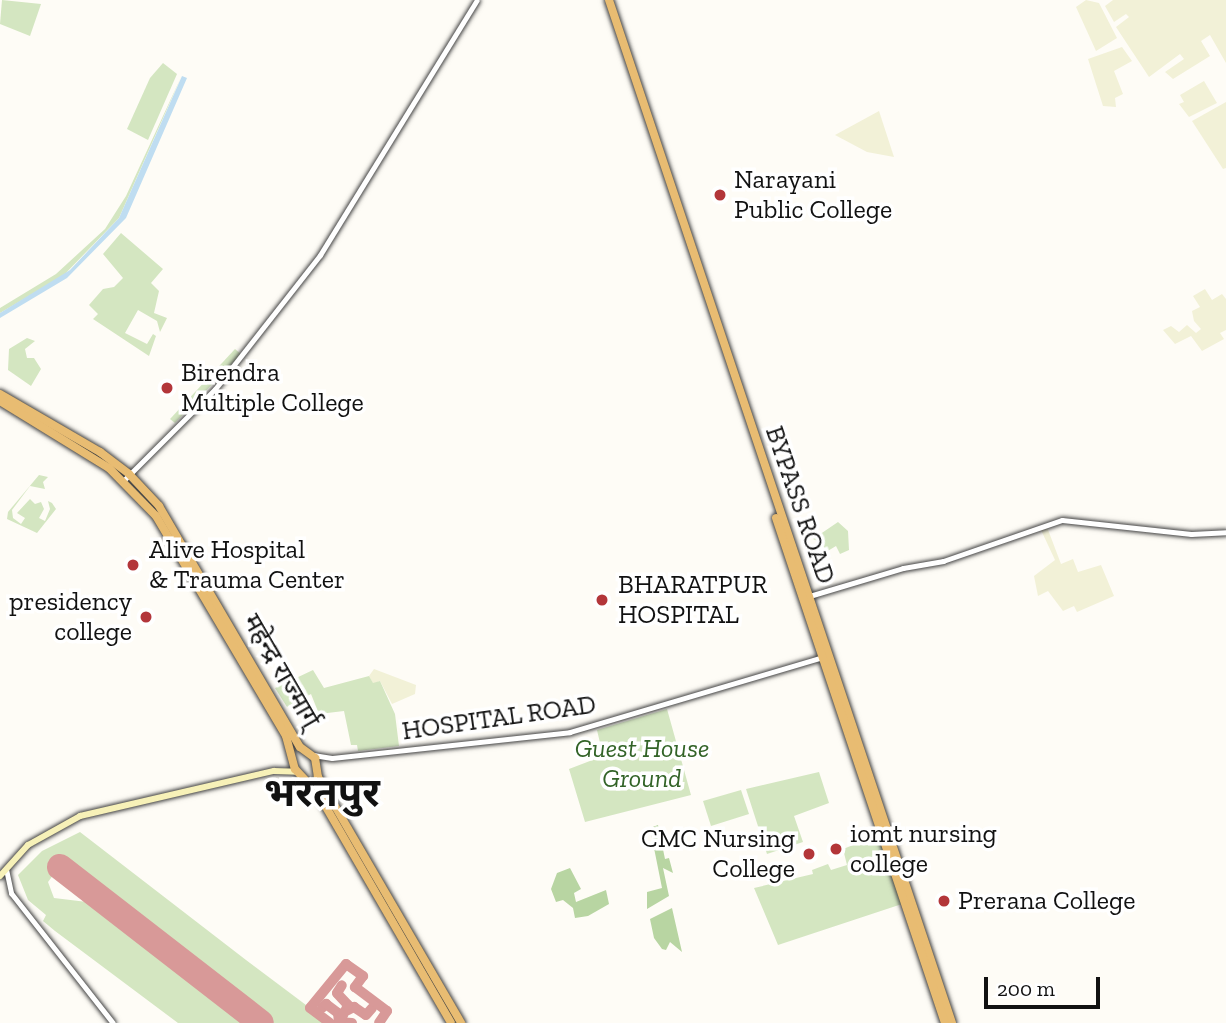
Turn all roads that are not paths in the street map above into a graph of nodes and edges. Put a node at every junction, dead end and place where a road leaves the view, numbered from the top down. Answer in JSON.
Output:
{"nodes":[{"id":1,"x":477,"y":0,"type":"edge"},
{"id":2,"x":607,"y":0,"type":"edge"},
{"id":3,"x":0,"y":394,"type":"edge"},
{"id":4,"x":0,"y":401,"type":"edge"},
{"id":5,"x":126,"y":477,"type":"junction"},
{"id":6,"x":1226,"y":533,"type":"edge"},
{"id":7,"x":806,"y":597,"type":"junction"},
{"id":8,"x":826,"y":656,"type":"junction"},
{"id":9,"x":311,"y":754,"type":"junction"},
{"id":10,"x":332,"y":758,"type":"junction"},
{"id":11,"x":294,"y":760,"type":"junction"},
{"id":12,"x":315,"y":767,"type":"junction"},
{"id":13,"x":274,"y":771,"type":"junction"},
{"id":14,"x":299,"y":773,"type":"junction"},
{"id":15,"x":7,"y":866,"type":"junction"},
{"id":16,"x":0,"y":876,"type":"edge"},
{"id":17,"x":113,"y":1023,"type":"edge"},
{"id":18,"x":451,"y":1023,"type":"edge"},
{"id":19,"x":461,"y":1023,"type":"edge"},
{"id":20,"x":945,"y":1023,"type":"edge"},
{"id":21,"x":952,"y":1023,"type":"edge"}],
"edges":[{"from":1,"to":5,"type":"street"},
{"from":2,"to":7,"type":"highway","name":"BYPASS ROAD"},
{"from":3,"to":5,"type":"highway","name":"महेन्द्र राज्मार्ग्"},
{"from":4,"to":5,"type":"highway","name":"महेन्द्र राज्मार्ग्"},
{"from":5,"to":9,"type":"highway","name":"महेन्द्र राज्मार्ग्"},
{"from":5,"to":11,"type":"highway","name":"महेन्द्र राज्मार्ग्"},
{"from":6,"to":7,"type":"street"},
{"from":7,"to":8,"type":"highway","name":"BYPASS ROAD"},
{"from":8,"to":10,"type":"street","name":"HOSPITAL ROAD"},
{"from":8,"to":20,"type":"highway","name":"BYPASS ROAD"},
{"from":8,"to":21,"type":"highway","name":"BYPASS ROAD"},
{"from":9,"to":10,"type":"street","name":"HOSPITAL ROAD"},
{"from":9,"to":11,"type":"highway"},
{"from":9,"to":12,"type":"highway","name":"महेन्द्र राज्मार्ग्"},
{"from":10,"to":12,"type":"street","name":"HOSPITAL ROAD"},
{"from":11,"to":13,"type":"main road"},
{"from":11,"to":14,"type":"highway","name":"महेन्द्र राज्मार्ग्"},
{"from":12,"to":14,"type":"highway"},
{"from":12,"to":19,"type":"highway","name":"महेन्द्र राज्मार्ग्"},
{"from":13,"to":14,"type":"main road"},
{"from":13,"to":15,"type":"main road"},
{"from":14,"to":18,"type":"highway","name":"महेन्द्र राज्मार्ग्"},
{"from":15,"to":16,"type":"main road"},
{"from":15,"to":17,"type":"street"}]}
